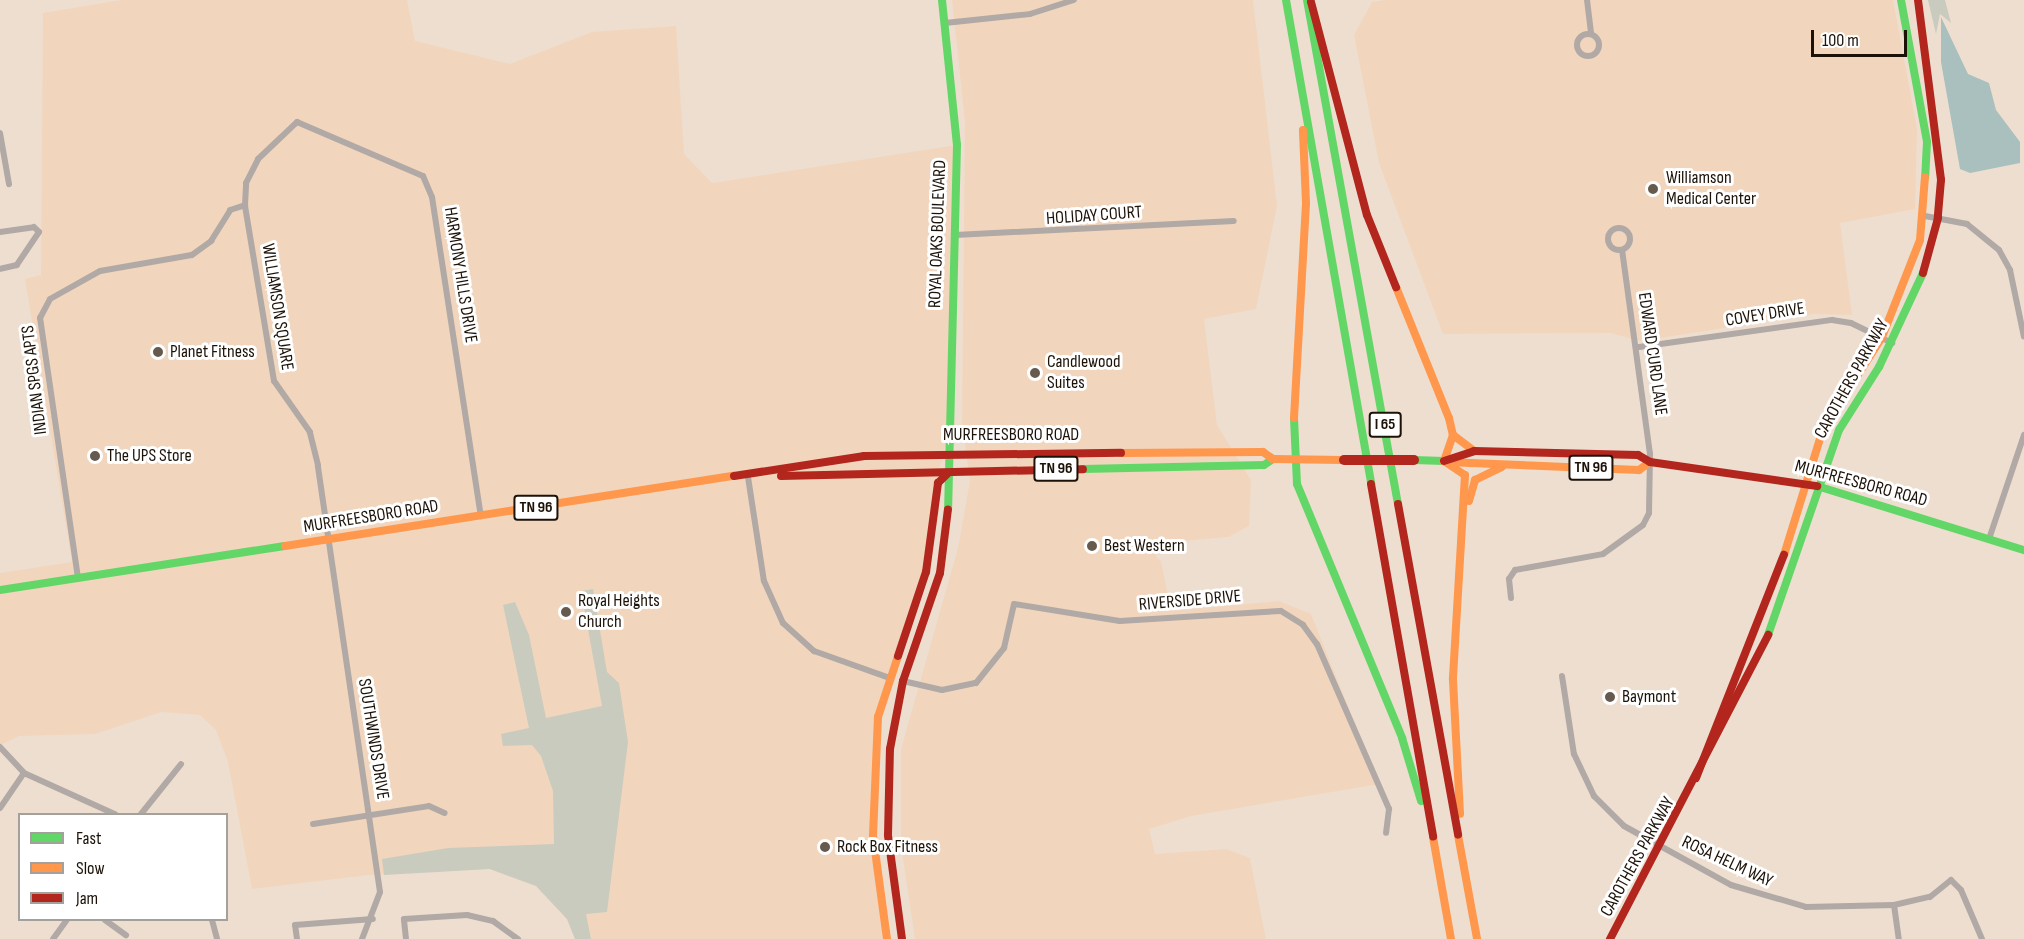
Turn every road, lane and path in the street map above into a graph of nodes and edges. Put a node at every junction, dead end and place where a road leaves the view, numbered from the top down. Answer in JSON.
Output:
{"nodes":[{"id":1,"x":942,"y":0,"type":"edge"},
{"id":2,"x":1074,"y":0,"type":"edge"},
{"id":3,"x":1286,"y":0,"type":"edge"},
{"id":4,"x":1308,"y":0,"type":"edge"},
{"id":5,"x":1587,"y":0,"type":"edge"},
{"id":6,"x":1901,"y":0,"type":"edge"},
{"id":7,"x":1918,"y":0,"type":"edge"},
{"id":8,"x":1289,"y":20,"type":"junction"},
{"id":9,"x":945,"y":23,"type":"junction"},
{"id":10,"x":1591,"y":34,"type":"dead end"},
{"id":11,"x":297,"y":122,"type":"joint"},
{"id":12,"x":0,"y":133,"type":"edge"},
{"id":13,"x":1,"y":146,"type":"edge"},
{"id":14,"x":9,"y":184,"type":"dead end"},
{"id":15,"x":245,"y":205,"type":"junction"},
{"id":16,"x":1925,"y":216,"type":"junction"},
{"id":17,"x":1938,"y":218,"type":"junction"},
{"id":18,"x":1234,"y":221,"type":"dead end"},
{"id":19,"x":0,"y":232,"type":"edge"},
{"id":20,"x":955,"y":235,"type":"junction"},
{"id":21,"x":1622,"y":250,"type":"dead end"},
{"id":22,"x":0,"y":269,"type":"edge"},
{"id":23,"x":2024,"y":337,"type":"edge"},
{"id":24,"x":1887,"y":340,"type":"junction"},
{"id":25,"x":1639,"y":347,"type":"junction"},
{"id":26,"x":1453,"y":435,"type":"junction"},
{"id":27,"x":2024,"y":435,"type":"edge"},
{"id":28,"x":1474,"y":451,"type":"junction"},
{"id":29,"x":948,"y":452,"type":"junction"},
{"id":30,"x":1273,"y":459,"type":"junction"},
{"id":31,"x":1292,"y":459,"type":"junction"},
{"id":32,"x":1444,"y":461,"type":"junction"},
{"id":33,"x":1650,"y":462,"type":"junction"},
{"id":34,"x":1502,"y":467,"type":"junction"},
{"id":35,"x":947,"y":472,"type":"junction"},
{"id":36,"x":748,"y":477,"type":"junction"},
{"id":37,"x":1803,"y":482,"type":"junction"},
{"id":38,"x":1819,"y":486,"type":"junction"},
{"id":39,"x":1464,"y":512,"type":"junction"},
{"id":40,"x":481,"y":516,"type":"junction"},
{"id":41,"x":1989,"y":539,"type":"junction"},
{"id":42,"x":327,"y":540,"type":"junction"},
{"id":43,"x":2024,"y":550,"type":"edge"},
{"id":44,"x":78,"y":578,"type":"junction"},
{"id":45,"x":0,"y":590,"type":"edge"},
{"id":46,"x":1511,"y":598,"type":"dead end"},
{"id":47,"x":1746,"y":651,"type":"junction"},
{"id":48,"x":1759,"y":657,"type":"junction"},
{"id":49,"x":1562,"y":676,"type":"dead end"},
{"id":50,"x":887,"y":677,"type":"junction"},
{"id":51,"x":903,"y":681,"type":"junction"},
{"id":52,"x":0,"y":747,"type":"edge"},
{"id":53,"x":181,"y":764,"type":"dead end"},
{"id":54,"x":24,"y":773,"type":"junction"},
{"id":55,"x":1694,"y":790,"type":"junction"},
{"id":56,"x":0,"y":808,"type":"edge"},
{"id":57,"x":113,"y":813,"type":"edge"},
{"id":58,"x":142,"y":813,"type":"edge"},
{"id":59,"x":445,"y":813,"type":"dead end"},
{"id":60,"x":369,"y":816,"type":"junction"},
{"id":61,"x":313,"y":824,"type":"dead end"},
{"id":62,"x":1386,"y":833,"type":"dead end"},
{"id":63,"x":1434,"y":847,"type":"junction"},
{"id":64,"x":1663,"y":849,"type":"junction"},
{"id":65,"x":1462,"y":850,"type":"junction"},
{"id":66,"x":1894,"y":904,"type":"junction"},
{"id":67,"x":373,"y":919,"type":"junction"},
{"id":68,"x":66,"y":921,"type":"edge"},
{"id":69,"x":106,"y":921,"type":"edge"},
{"id":70,"x":212,"y":921,"type":"edge"},
{"id":71,"x":126,"y":935,"type":"dead end"},
{"id":72,"x":53,"y":939,"type":"edge"},
{"id":73,"x":217,"y":939,"type":"edge"},
{"id":74,"x":297,"y":939,"type":"edge"},
{"id":75,"x":362,"y":939,"type":"edge"},
{"id":76,"x":406,"y":939,"type":"edge"},
{"id":77,"x":518,"y":939,"type":"edge"},
{"id":78,"x":886,"y":939,"type":"edge"},
{"id":79,"x":902,"y":939,"type":"edge"},
{"id":80,"x":1451,"y":939,"type":"edge"},
{"id":81,"x":1477,"y":939,"type":"edge"},
{"id":82,"x":1610,"y":939,"type":"edge"},
{"id":83,"x":1899,"y":939,"type":"edge"},
{"id":84,"x":1982,"y":939,"type":"edge"}],
"edges":[{"from":1,"to":9,"type":"main road","name":"ROYAL OAKS BOULEVARD"},
{"from":2,"to":9,"type":"street"},
{"from":3,"to":8,"type":"main road","number":"I 65"},
{"from":4,"to":26,"type":"main road"},
{"from":4,"to":65,"type":"main road","number":"I 65"},
{"from":5,"to":10,"type":"street"},
{"from":6,"to":16,"type":"main road","name":"CAROTHERS PARKWAY"},
{"from":7,"to":17,"type":"main road","name":"CAROTHERS PARKWAY"},
{"from":8,"to":31,"type":"main road"},
{"from":8,"to":63,"type":"main road","number":"I 65"},
{"from":9,"to":20,"type":"main road","name":"ROYAL OAKS BOULEVARD"},
{"from":11,"to":15,"type":"street","name":"WILLIAMSON SQUARE"},
{"from":11,"to":40,"type":"street","name":"HARMONY HILLS DRIVE"},
{"from":12,"to":13,"type":"street"},
{"from":13,"to":14,"type":"street"},
{"from":15,"to":42,"type":"street","name":"WILLIAMSON SQUARE"},
{"from":15,"to":44,"type":"street","name":"INDIAN SPGS APTS"},
{"from":16,"to":17,"type":"street"},
{"from":16,"to":24,"type":"main road","name":"CAROTHERS PARKWAY"},
{"from":17,"to":23,"type":"street"},
{"from":17,"to":24,"type":"main road","name":"CAROTHERS PARKWAY"},
{"from":18,"to":20,"type":"street","name":"HOLIDAY COURT"},
{"from":19,"to":22,"type":"street"},
{"from":20,"to":29,"type":"main road","name":"ROYAL OAKS BOULEVARD"},
{"from":21,"to":25,"type":"street","name":"EDWARD CURD LANE"},
{"from":24,"to":25,"type":"street","name":"COVEY DRIVE"},
{"from":24,"to":37,"type":"main road","name":"CAROTHERS PARKWAY"},
{"from":24,"to":38,"type":"main road","name":"CAROTHERS PARKWAY"},
{"from":25,"to":33,"type":"street","name":"EDWARD CURD LANE"},
{"from":26,"to":28,"type":"main road"},
{"from":26,"to":32,"type":"main road"},
{"from":27,"to":41,"type":"street"},
{"from":28,"to":32,"type":"main road","name":"MURFREESBORO ROAD"},
{"from":28,"to":33,"type":"main road","name":"MURFREESBORO ROAD"},
{"from":29,"to":30,"type":"main road","name":"MURFREESBORO ROAD","number":"TN 96"},
{"from":29,"to":35,"type":"main road","name":"ROYAL OAKS BOULEVARD"},
{"from":29,"to":36,"type":"main road","name":"MURFREESBORO ROAD","number":"TN 96"},
{"from":30,"to":31,"type":"main road","name":"MURFREESBORO ROAD","number":"TN 96"},
{"from":30,"to":35,"type":"main road","name":"MURFREESBORO ROAD","number":"TN 96"},
{"from":31,"to":32,"type":"main road","name":"MURFREESBORO ROAD","number":"TN 96","bridge":true},
{"from":31,"to":63,"type":"main road"},
{"from":32,"to":34,"type":"main road","name":"MURFREESBORO ROAD","number":"TN 96"},
{"from":32,"to":39,"type":"main road"},
{"from":33,"to":34,"type":"main road","name":"MURFREESBORO ROAD","number":"TN 96"},
{"from":33,"to":37,"type":"main road","name":"MURFREESBORO ROAD","number":"TN 96"},
{"from":33,"to":46,"type":"street","name":"EDWARD CURD LANE"},
{"from":34,"to":39,"type":"main road"},
{"from":35,"to":36,"type":"main road","name":"MURFREESBORO ROAD","number":"TN 96"},
{"from":35,"to":50,"type":"main road"},
{"from":35,"to":51,"type":"main road"},
{"from":36,"to":40,"type":"main road","name":"MURFREESBORO ROAD","number":"TN 96"},
{"from":36,"to":50,"type":"street"},
{"from":37,"to":38,"type":"main road","name":"MURFREESBORO ROAD","number":"TN 96"},
{"from":37,"to":47,"type":"main road","name":"CAROTHERS PARKWAY"},
{"from":38,"to":41,"type":"main road","name":"MURFREESBORO ROAD","number":"TN 96"},
{"from":38,"to":48,"type":"main road","name":"CAROTHERS PARKWAY"},
{"from":39,"to":65,"type":"main road"},
{"from":40,"to":42,"type":"main road","name":"MURFREESBORO ROAD","number":"TN 96"},
{"from":41,"to":43,"type":"main road","name":"MURFREESBORO ROAD","number":"TN 96"},
{"from":42,"to":44,"type":"main road","name":"MURFREESBORO ROAD","number":"TN 96"},
{"from":42,"to":60,"type":"street","name":"SOUTHWINDS DRIVE"},
{"from":44,"to":45,"type":"main road","name":"MURFREESBORO ROAD","number":"TN 96"},
{"from":47,"to":48,"type":"main road"},
{"from":47,"to":55,"type":"main road","name":"CAROTHERS PARKWAY"},
{"from":48,"to":55,"type":"main road","name":"CAROTHERS PARKWAY"},
{"from":49,"to":64,"type":"street","name":"ROSA HELM WAY"},
{"from":50,"to":51,"type":"main road"},
{"from":50,"to":78,"type":"main road"},
{"from":51,"to":62,"type":"street","name":"RIVERSIDE DRIVE"},
{"from":51,"to":79,"type":"main road"},
{"from":52,"to":54,"type":"street"},
{"from":53,"to":58,"type":"street"},
{"from":54,"to":56,"type":"street"},
{"from":54,"to":57,"type":"street"},
{"from":55,"to":64,"type":"main road","name":"CAROTHERS PARKWAY"},
{"from":59,"to":60,"type":"street"},
{"from":60,"to":61,"type":"street"},
{"from":60,"to":67,"type":"street","name":"SOUTHWINDS DRIVE"},
{"from":63,"to":80,"type":"main road","number":"I 65"},
{"from":64,"to":66,"type":"street","name":"ROSA HELM WAY"},
{"from":64,"to":82,"type":"main road","name":"CAROTHERS PARKWAY"},
{"from":65,"to":81,"type":"main road","number":"I 65"},
{"from":66,"to":83,"type":"street"},
{"from":66,"to":84,"type":"street","name":"ROSA HELM WAY"},
{"from":67,"to":74,"type":"street"},
{"from":67,"to":75,"type":"street","name":"SOUTHWINDS DRIVE"},
{"from":68,"to":72,"type":"street"},
{"from":69,"to":71,"type":"street"},
{"from":70,"to":73,"type":"street"},
{"from":76,"to":77,"type":"street"}]}
